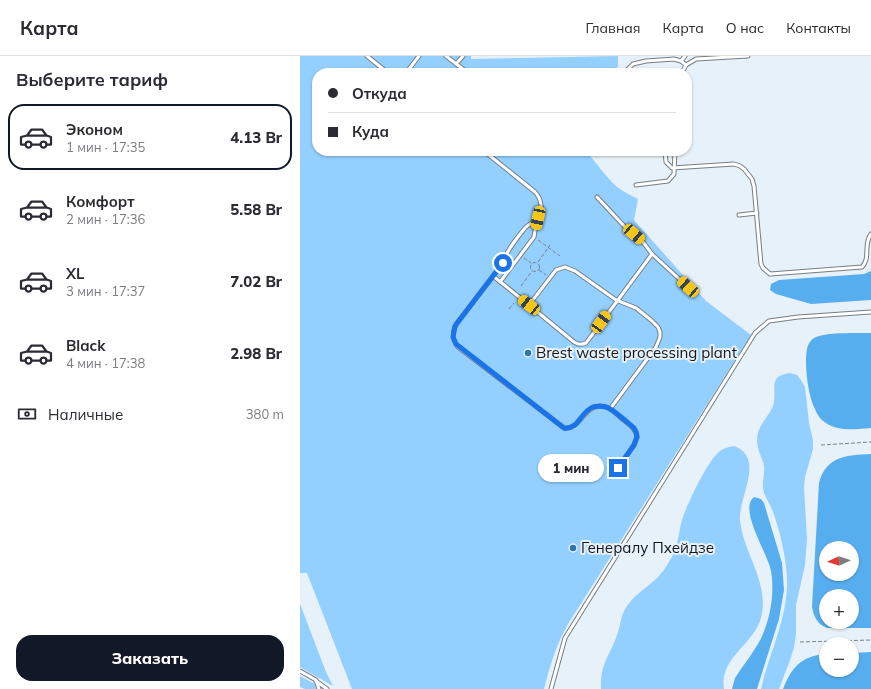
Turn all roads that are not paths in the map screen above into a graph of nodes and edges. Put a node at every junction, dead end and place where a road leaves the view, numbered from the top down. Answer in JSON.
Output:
{"nodes":[{"id":1,"x":367,"y":56,"type":"edge"},
{"id":2,"x":419,"y":56,"type":"edge"},
{"id":3,"x":446,"y":56,"type":"edge"},
{"id":4,"x":463,"y":56,"type":"edge"},
{"id":5,"x":685,"y":56,"type":"edge"},
{"id":6,"x":748,"y":56,"type":"edge"},
{"id":7,"x":681,"y":61,"type":"junction"},
{"id":8,"x":456,"y":64,"type":"junction"},
{"id":9,"x":686,"y":65,"type":"junction"},
{"id":10,"x":382,"y":68,"type":"edge"},
{"id":11,"x":410,"y":68,"type":"edge"},
{"id":12,"x":461,"y":68,"type":"edge"},
{"id":13,"x":629,"y":68,"type":"edge"},
{"id":14,"x":684,"y":68,"type":"edge"},
{"id":15,"x":490,"y":156,"type":"edge"},
{"id":16,"x":666,"y":156,"type":"edge"},
{"id":17,"x":675,"y":156,"type":"edge"},
{"id":18,"x":675,"y":168,"type":"junction"},
{"id":19,"x":636,"y":185,"type":"dead end"},
{"id":20,"x":597,"y":197,"type":"dead end"},
{"id":21,"x":757,"y":214,"type":"junction"},
{"id":22,"x":739,"y":215,"type":"dead end"},
{"id":23,"x":538,"y":218,"type":"junction"},
{"id":24,"x":871,"y":234,"type":"edge"},
{"id":25,"x":652,"y":254,"type":"junction"},
{"id":26,"x":493,"y":276,"type":"junction"},
{"id":27,"x":500,"y":282,"type":"junction"},
{"id":28,"x":688,"y":287,"type":"dead end"},
{"id":29,"x":616,"y":300,"type":"junction"},
{"id":30,"x":529,"y":305,"type":"junction"},
{"id":31,"x":871,"y":312,"type":"edge"},
{"id":32,"x":610,"y":409,"type":"junction"},
{"id":33,"x":618,"y":468,"type":"dead end"},
{"id":34,"x":300,"y":671,"type":"edge"},
{"id":35,"x":316,"y":680,"type":"junction"},
{"id":36,"x":319,"y":689,"type":"edge"},
{"id":37,"x":327,"y":689,"type":"edge"},
{"id":38,"x":551,"y":689,"type":"edge"}],
"edges":[{"from":1,"to":10,"type":"lane"},
{"from":2,"to":11,"type":"lane"},
{"from":3,"to":8,"type":"lane"},
{"from":4,"to":8,"type":"lane"},
{"from":5,"to":7,"type":"lane"},
{"from":6,"to":9,"type":"lane"},
{"from":7,"to":9,"type":"lane"},
{"from":7,"to":13,"type":"lane"},
{"from":8,"to":12,"type":"lane"},
{"from":9,"to":14,"type":"lane"},
{"from":15,"to":23,"type":"lane"},
{"from":16,"to":18,"type":"lane"},
{"from":17,"to":18,"type":"lane"},
{"from":18,"to":19,"type":"lane"},
{"from":18,"to":21,"type":"lane"},
{"from":20,"to":25,"type":"lane"},
{"from":21,"to":22,"type":"lane"},
{"from":21,"to":24,"type":"lane"},
{"from":23,"to":26,"type":"lane"},
{"from":23,"to":27,"type":"lane"},
{"from":25,"to":28,"type":"lane"},
{"from":25,"to":29,"type":"lane"},
{"from":26,"to":27,"type":"lane"},
{"from":26,"to":32,"type":"lane"},
{"from":27,"to":30,"type":"lane"},
{"from":29,"to":30,"type":"lane"},
{"from":29,"to":30,"type":"lane"},
{"from":29,"to":32,"type":"lane"},
{"from":31,"to":38,"type":"lane"},
{"from":32,"to":33,"type":"lane"},
{"from":34,"to":35,"type":"lane"},
{"from":35,"to":36,"type":"lane"},
{"from":35,"to":37,"type":"lane"}]}
